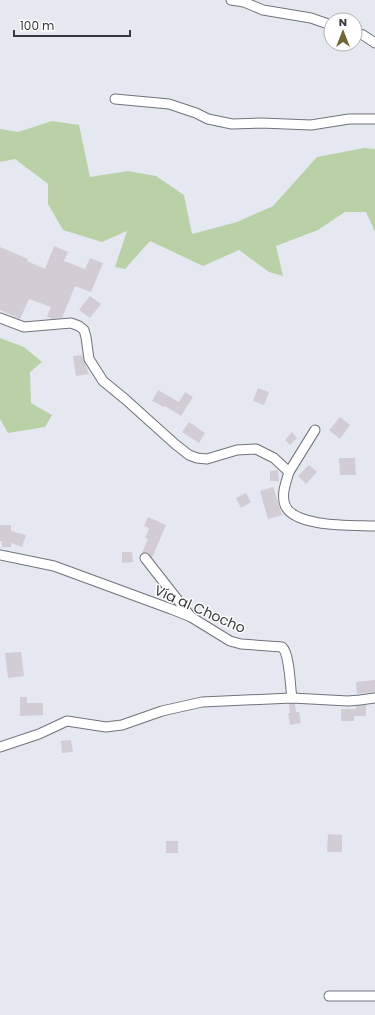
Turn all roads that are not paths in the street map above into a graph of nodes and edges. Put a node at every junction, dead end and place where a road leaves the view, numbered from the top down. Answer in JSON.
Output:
{"nodes":[{"id":1,"x":231,"y":0,"type":"edge"},
{"id":2,"x":323,"y":22,"type":"edge"},
{"id":3,"x":363,"y":35,"type":"edge"},
{"id":4,"x":375,"y":43,"type":"edge"},
{"id":5,"x":116,"y":99,"type":"dead end"},
{"id":6,"x":375,"y":119,"type":"edge"},
{"id":7,"x":0,"y":318,"type":"edge"},
{"id":8,"x":315,"y":430,"type":"dead end"},
{"id":9,"x":289,"y":472,"type":"junction"},
{"id":10,"x":375,"y":526,"type":"edge"},
{"id":11,"x":0,"y":555,"type":"edge"},
{"id":12,"x":145,"y":558,"type":"dead end"},
{"id":13,"x":191,"y":617,"type":"junction"},
{"id":14,"x":292,"y":698,"type":"junction"},
{"id":15,"x":375,"y":698,"type":"edge"},
{"id":16,"x":0,"y":747,"type":"edge"},
{"id":17,"x":329,"y":996,"type":"dead end"},
{"id":18,"x":375,"y":996,"type":"edge"}],
"edges":[{"from":1,"to":2,"type":"street"},
{"from":3,"to":4,"type":"street"},
{"from":5,"to":6,"type":"street"},
{"from":7,"to":9,"type":"street"},
{"from":8,"to":9,"type":"street"},
{"from":9,"to":10,"type":"street"},
{"from":11,"to":13,"type":"street","name":"Vía al Chocho"},
{"from":12,"to":13,"type":"street"},
{"from":13,"to":14,"type":"street","name":"Vía al Chocho"},
{"from":14,"to":15,"type":"street"},
{"from":14,"to":16,"type":"street"},
{"from":17,"to":18,"type":"street"}]}
